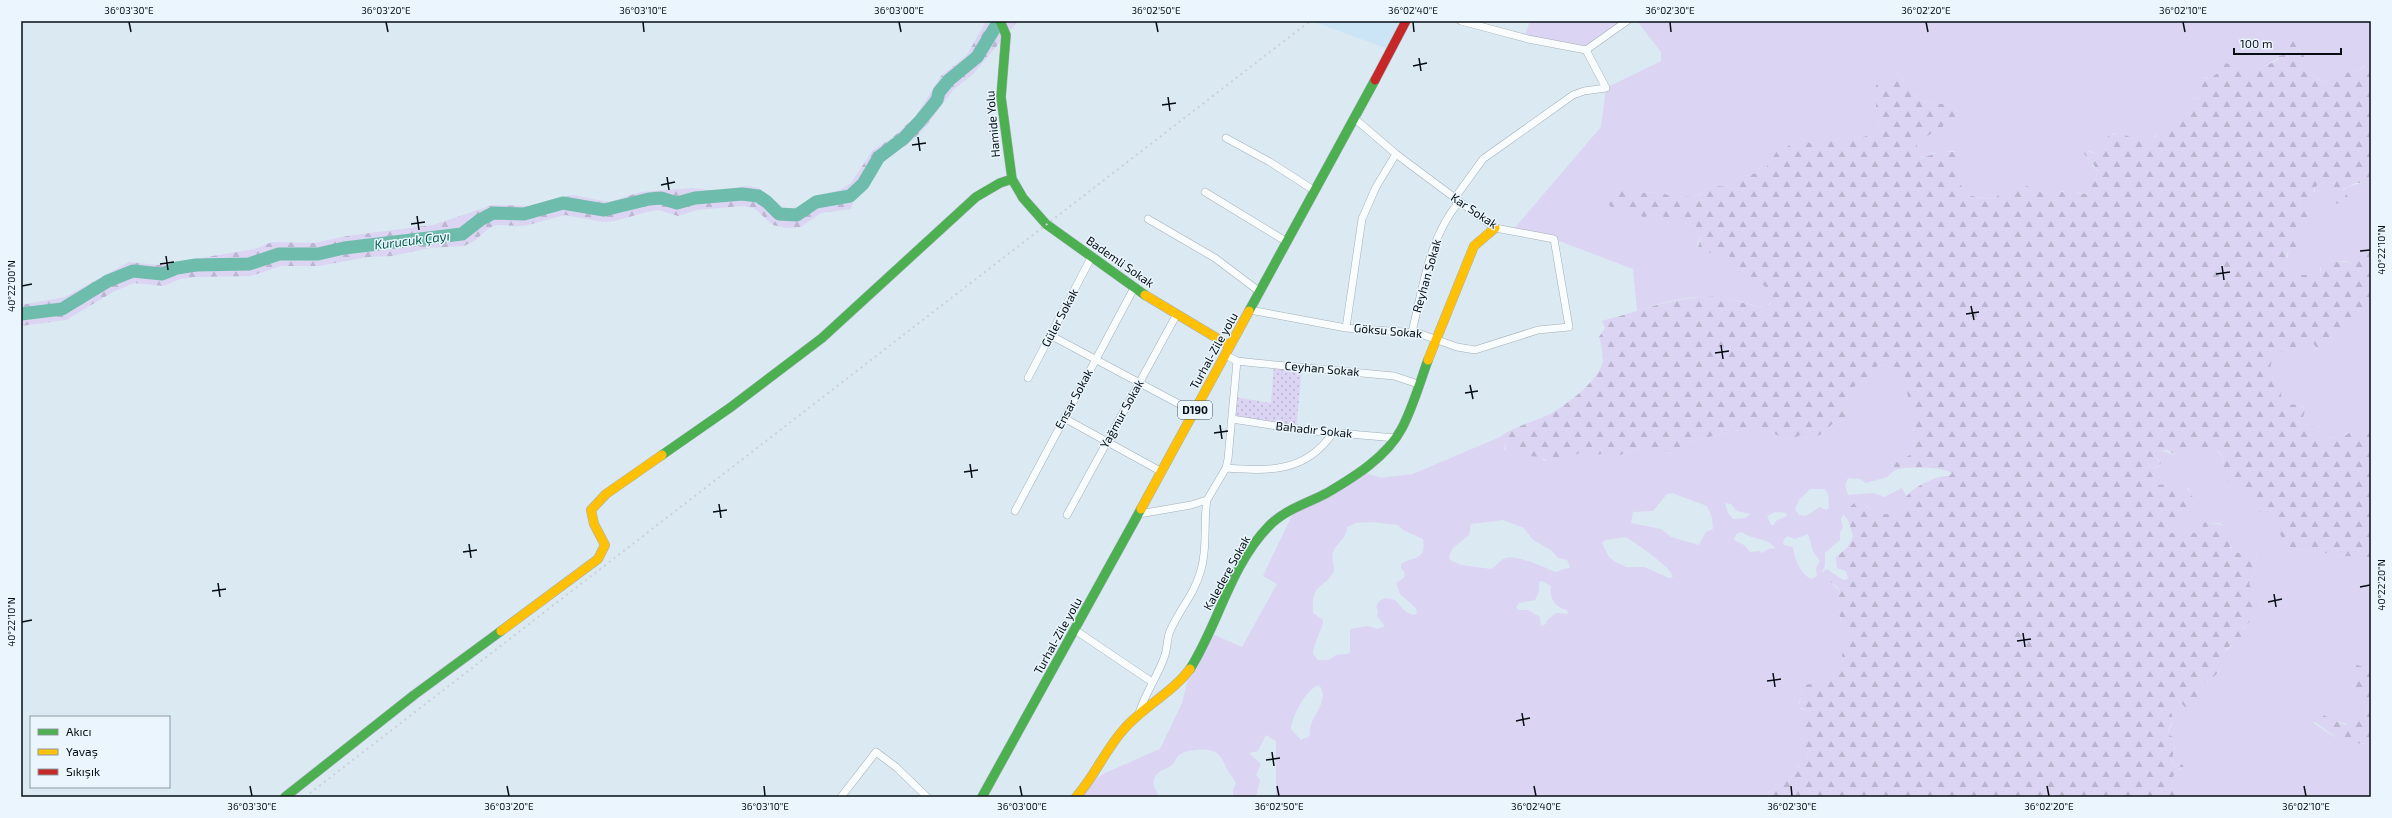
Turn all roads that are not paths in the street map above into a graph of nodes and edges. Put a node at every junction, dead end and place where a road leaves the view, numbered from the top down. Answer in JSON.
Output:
{"nodes":[{"id":1,"x":1406,"y":21,"type":"edge"},
{"id":2,"x":1461,"y":21,"type":"edge"},
{"id":3,"x":1627,"y":21,"type":"edge"},
{"id":4,"x":1002,"y":24,"type":"edge"},
{"id":5,"x":1586,"y":50,"type":"junction"},
{"id":6,"x":1354,"y":118,"type":"junction"},
{"id":7,"x":1226,"y":138,"type":"dead end"},
{"id":8,"x":1396,"y":154,"type":"junction"},
{"id":9,"x":1012,"y":179,"type":"junction"},
{"id":10,"x":1315,"y":191,"type":"junction"},
{"id":11,"x":1205,"y":192,"type":"dead end"},
{"id":12,"x":1457,"y":201,"type":"junction"},
{"id":13,"x":1148,"y":219,"type":"dead end"},
{"id":14,"x":1495,"y":228,"type":"junction"},
{"id":15,"x":1287,"y":242,"type":"junction"},
{"id":16,"x":1091,"y":258,"type":"junction"},
{"id":17,"x":1134,"y":288,"type":"junction"},
{"id":18,"x":1260,"y":292,"type":"junction"},
{"id":19,"x":1250,"y":310,"type":"junction"},
{"id":20,"x":1176,"y":314,"type":"junction"},
{"id":21,"x":1569,"y":327,"type":"joint"},
{"id":22,"x":1346,"y":328,"type":"junction"},
{"id":23,"x":1412,"y":332,"type":"junction"},
{"id":24,"x":1050,"y":335,"type":"junction"},
{"id":25,"x":1435,"y":339,"type":"junction"},
{"id":26,"x":1230,"y":346,"type":"junction"},
{"id":27,"x":1225,"y":355,"type":"junction"},
{"id":28,"x":1096,"y":359,"type":"junction"},
{"id":29,"x":1237,"y":361,"type":"junction"},
{"id":30,"x":1028,"y":378,"type":"dead end"},
{"id":31,"x":1140,"y":383,"type":"junction"},
{"id":32,"x":1418,"y":384,"type":"junction"},
{"id":33,"x":1194,"y":412,"type":"junction"},
{"id":34,"x":1064,"y":418,"type":"junction"},
{"id":35,"x":1232,"y":419,"type":"junction"},
{"id":36,"x":1332,"y":434,"type":"junction"},
{"id":37,"x":1396,"y":438,"type":"junction"},
{"id":38,"x":1107,"y":442,"type":"junction"},
{"id":39,"x":1226,"y":468,"type":"junction"},
{"id":40,"x":1162,"y":472,"type":"junction"},
{"id":41,"x":1207,"y":500,"type":"junction"},
{"id":42,"x":1015,"y":511,"type":"dead end"},
{"id":43,"x":1139,"y":514,"type":"junction"},
{"id":44,"x":1067,"y":515,"type":"dead end"},
{"id":45,"x":1075,"y":630,"type":"junction"},
{"id":46,"x":1152,"y":682,"type":"junction"},
{"id":47,"x":1139,"y":713,"type":"junction"},
{"id":48,"x":285,"y":797,"type":"edge"},
{"id":49,"x":840,"y":797,"type":"edge"},
{"id":50,"x":927,"y":797,"type":"edge"},
{"id":51,"x":982,"y":797,"type":"edge"},
{"id":52,"x":1076,"y":797,"type":"edge"}],
"edges":[{"from":1,"to":6,"type":"street","name":"Turhal-Zile yolu","number":"D190"},
{"from":2,"to":5,"type":"street"},
{"from":3,"to":5,"type":"street"},
{"from":4,"to":9,"type":"street","name":"Hamide Yolu"},
{"from":5,"to":12,"type":"street","name":"Reyhan Sokak"},
{"from":6,"to":8,"type":"street","name":"Kar Sokak"},
{"from":6,"to":10,"type":"street","name":"Turhal-Zile yolu","number":"D190"},
{"from":7,"to":10,"type":"street"},
{"from":8,"to":12,"type":"street","name":"Kar Sokak"},
{"from":8,"to":22,"type":"street"},
{"from":9,"to":16,"type":"street","name":"Bademli Sokak"},
{"from":9,"to":48,"type":"street"},
{"from":10,"to":15,"type":"street","name":"Turhal-Zile yolu","number":"D190"},
{"from":11,"to":15,"type":"street"},
{"from":12,"to":14,"type":"street","name":"Kar Sokak"},
{"from":12,"to":23,"type":"street","name":"Reyhan Sokak"},
{"from":13,"to":18,"type":"street"},
{"from":14,"to":21,"type":"street","name":"Kar Sokak"},
{"from":14,"to":25,"type":"street","name":"Kaledere Sokak"},
{"from":15,"to":18,"type":"street","name":"Turhal-Zile yolu","number":"D190"},
{"from":16,"to":17,"type":"street","name":"Bademli Sokak"},
{"from":16,"to":24,"type":"street","name":"Güler Sokak"},
{"from":17,"to":20,"type":"street","name":"Bademli Sokak"},
{"from":17,"to":28,"type":"street","name":"Ensar Sokak"},
{"from":18,"to":19,"type":"street","name":"Turhal-Zile yolu","number":"D190"},
{"from":19,"to":22,"type":"street","name":"Göksu Sokak"},
{"from":19,"to":26,"type":"street","name":"Turhal-Zile yolu","number":"D190"},
{"from":20,"to":26,"type":"street","name":"Bademli Sokak"},
{"from":20,"to":31,"type":"street","name":"Yağmur Sokak"},
{"from":21,"to":25,"type":"street","name":"Göksu Sokak"},
{"from":22,"to":23,"type":"street","name":"Göksu Sokak"},
{"from":23,"to":25,"type":"street","name":"Göksu Sokak"},
{"from":24,"to":28,"type":"street"},
{"from":24,"to":30,"type":"street","name":"Güler Sokak"},
{"from":25,"to":32,"type":"street","name":"Kaledere Sokak"},
{"from":26,"to":27,"type":"street","name":"Turhal-Zile yolu","number":"D190"},
{"from":27,"to":29,"type":"street","name":"Ceyhan Sokak"},
{"from":27,"to":33,"type":"street","name":"Turhal-Zile yolu","number":"D190"},
{"from":28,"to":31,"type":"street"},
{"from":28,"to":34,"type":"street","name":"Ensar Sokak"},
{"from":29,"to":32,"type":"street","name":"Ceyhan Sokak"},
{"from":29,"to":35,"type":"street"},
{"from":31,"to":33,"type":"street"},
{"from":31,"to":38,"type":"street","name":"Yağmur Sokak"},
{"from":32,"to":37,"type":"street","name":"Kaledere Sokak"},
{"from":33,"to":40,"type":"street","name":"Turhal-Zile yolu","number":"D190"},
{"from":34,"to":38,"type":"street"},
{"from":34,"to":42,"type":"street","name":"Ensar Sokak"},
{"from":35,"to":36,"type":"street","name":"Bahadır Sokak"},
{"from":35,"to":39,"type":"street"},
{"from":36,"to":37,"type":"street","name":"Bahadır Sokak"},
{"from":36,"to":39,"type":"street"},
{"from":37,"to":47,"type":"street","name":"Kaledere Sokak"},
{"from":38,"to":40,"type":"street"},
{"from":38,"to":44,"type":"street","name":"Yağmur Sokak"},
{"from":39,"to":41,"type":"street"},
{"from":40,"to":43,"type":"street","name":"Turhal-Zile yolu","number":"D190"},
{"from":41,"to":43,"type":"street"},
{"from":41,"to":46,"type":"street"},
{"from":43,"to":45,"type":"street","name":"Turhal-Zile yolu","number":"D190"},
{"from":45,"to":46,"type":"street"},
{"from":45,"to":51,"type":"street","name":"Turhal-Zile yolu","number":"D190"},
{"from":46,"to":47,"type":"street"},
{"from":47,"to":52,"type":"street","name":"Kaledere Sokak"},
{"from":49,"to":50,"type":"street"}]}
